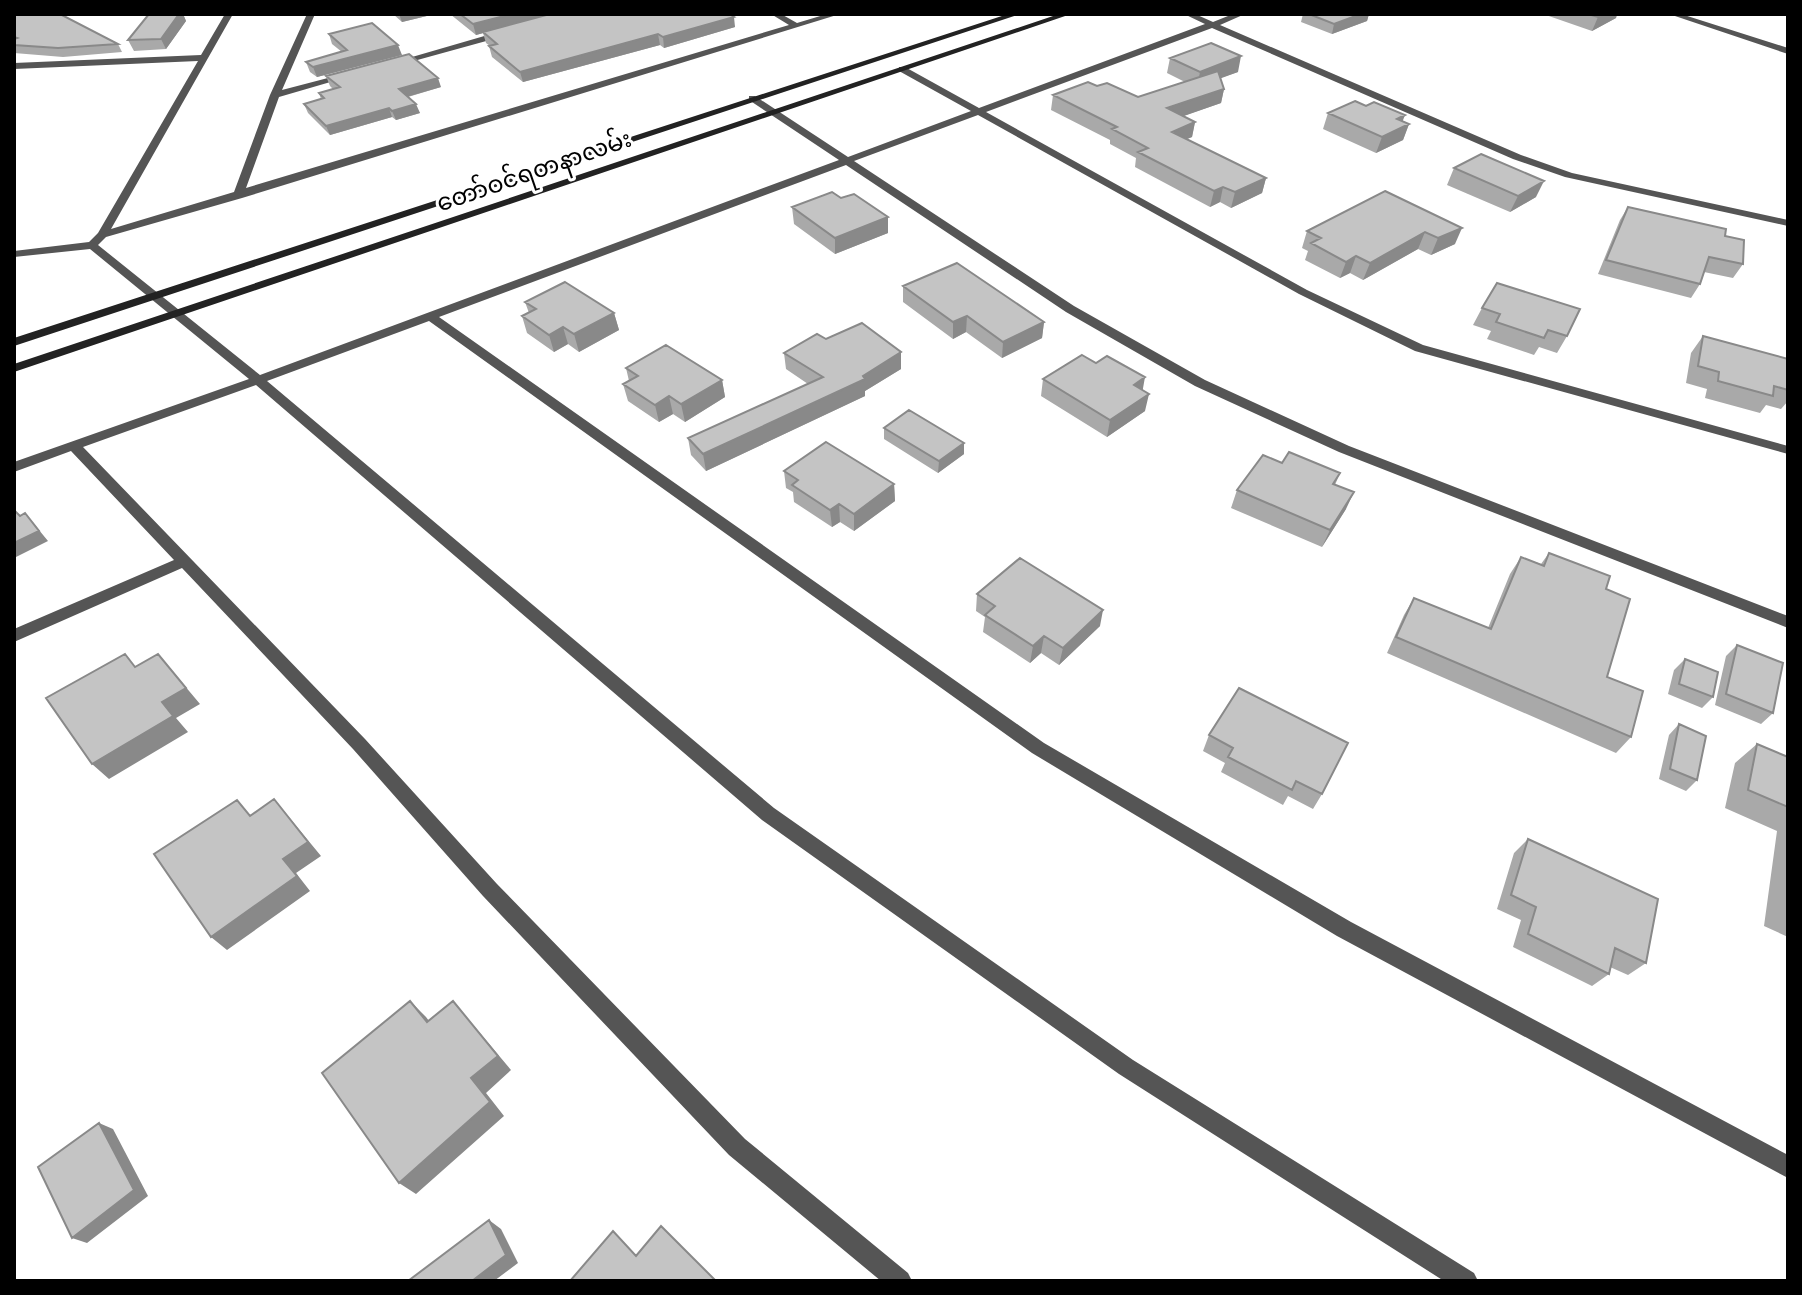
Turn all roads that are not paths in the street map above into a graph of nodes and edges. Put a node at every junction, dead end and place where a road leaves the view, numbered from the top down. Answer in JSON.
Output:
{"nodes":[{"id":1,"x":107,"y":14,"type":"edge"},
{"id":2,"x":157,"y":14,"type":"edge"},
{"id":3,"x":229,"y":14,"type":"edge"},
{"id":4,"x":775,"y":14,"type":"edge"},
{"id":5,"x":836,"y":14,"type":"edge"},
{"id":6,"x":1016,"y":14,"type":"edge"},
{"id":7,"x":1067,"y":14,"type":"edge"},
{"id":8,"x":1188,"y":14,"type":"edge"},
{"id":9,"x":1241,"y":14,"type":"edge"},
{"id":10,"x":1673,"y":14,"type":"edge"},
{"id":11,"x":313,"y":15,"type":"edge"},
{"id":12,"x":1213,"y":24,"type":"junction"},
{"id":13,"x":796,"y":26,"type":"junction"},
{"id":14,"x":514,"y":30,"type":"edge"},
{"id":15,"x":1788,"y":51,"type":"edge"},
{"id":16,"x":202,"y":58,"type":"junction"},
{"id":17,"x":14,"y":66,"type":"edge"},
{"id":18,"x":380,"y":67,"type":"edge"},
{"id":19,"x":902,"y":69,"type":"junction"},
{"id":20,"x":365,"y":71,"type":"edge"},
{"id":21,"x":275,"y":95,"type":"junction"},
{"id":22,"x":752,"y":98,"type":"junction"},
{"id":23,"x":773,"y":112,"type":"junction"},
{"id":24,"x":978,"y":112,"type":"junction"},
{"id":25,"x":847,"y":160,"type":"junction"},
{"id":26,"x":238,"y":196,"type":"junction"},
{"id":27,"x":1788,"y":223,"type":"edge"},
{"id":28,"x":97,"y":240,"type":"junction"},
{"id":29,"x":14,"y":254,"type":"edge"},
{"id":30,"x":152,"y":297,"type":"junction"},
{"id":31,"x":174,"y":314,"type":"junction"},
{"id":32,"x":429,"y":315,"type":"junction"},
{"id":33,"x":14,"y":342,"type":"edge"},
{"id":34,"x":14,"y":368,"type":"edge"},
{"id":35,"x":258,"y":380,"type":"junction"},
{"id":36,"x":73,"y":445,"type":"junction"},
{"id":37,"x":1788,"y":450,"type":"edge"},
{"id":38,"x":14,"y":467,"type":"edge"},
{"id":39,"x":185,"y":561,"type":"junction"},
{"id":40,"x":1788,"y":622,"type":"edge"},
{"id":41,"x":14,"y":636,"type":"edge"},
{"id":42,"x":1788,"y":1167,"type":"edge"},
{"id":43,"x":900,"y":1281,"type":"edge"},
{"id":44,"x":1466,"y":1281,"type":"edge"}],
"edges":[{"from":1,"to":2,"type":"street"},
{"from":3,"to":16,"type":"street"},
{"from":4,"to":13,"type":"street"},
{"from":5,"to":13,"type":"street"},
{"from":6,"to":22,"type":"main road","name":"တော်ဝင်ရတနာလမ်း"},
{"from":7,"to":19,"type":"main road","name":"တော်ဝင်ရတနာလမ်း"},
{"from":8,"to":12,"type":"street"},
{"from":9,"to":12,"type":"street"},
{"from":10,"to":15,"type":"street"},
{"from":11,"to":21,"type":"street"},
{"from":12,"to":24,"type":"street"},
{"from":12,"to":27,"type":"street"},
{"from":13,"to":26,"type":"street"},
{"from":14,"to":18,"type":"street"},
{"from":16,"to":17,"type":"street"},
{"from":16,"to":28,"type":"street"},
{"from":19,"to":23,"type":"main road","name":"တော်ဝင်ရတနာလမ်း"},
{"from":19,"to":24,"type":"street"},
{"from":20,"to":21,"type":"street"},
{"from":21,"to":26,"type":"street"},
{"from":22,"to":23,"type":"street"},
{"from":22,"to":30,"type":"main road","name":"တော်ဝင်ရတနာလမ်း"},
{"from":23,"to":25,"type":"street"},
{"from":23,"to":31,"type":"main road","name":"တော်ဝင်ရတနာလမ်း"},
{"from":24,"to":25,"type":"street"},
{"from":24,"to":37,"type":"street"},
{"from":25,"to":32,"type":"street"},
{"from":25,"to":40,"type":"street"},
{"from":26,"to":28,"type":"street"},
{"from":28,"to":29,"type":"street"},
{"from":28,"to":30,"type":"street"},
{"from":30,"to":31,"type":"street"},
{"from":30,"to":33,"type":"main road","name":"တော်ဝင်ရတနာလမ်း"},
{"from":31,"to":34,"type":"main road","name":"တော်ဝင်ရတနာလမ်း"},
{"from":31,"to":35,"type":"street"},
{"from":32,"to":35,"type":"street"},
{"from":32,"to":42,"type":"street"},
{"from":35,"to":36,"type":"street"},
{"from":35,"to":44,"type":"street"},
{"from":36,"to":38,"type":"street"},
{"from":36,"to":39,"type":"street"},
{"from":39,"to":41,"type":"street"},
{"from":39,"to":43,"type":"street"}]}
